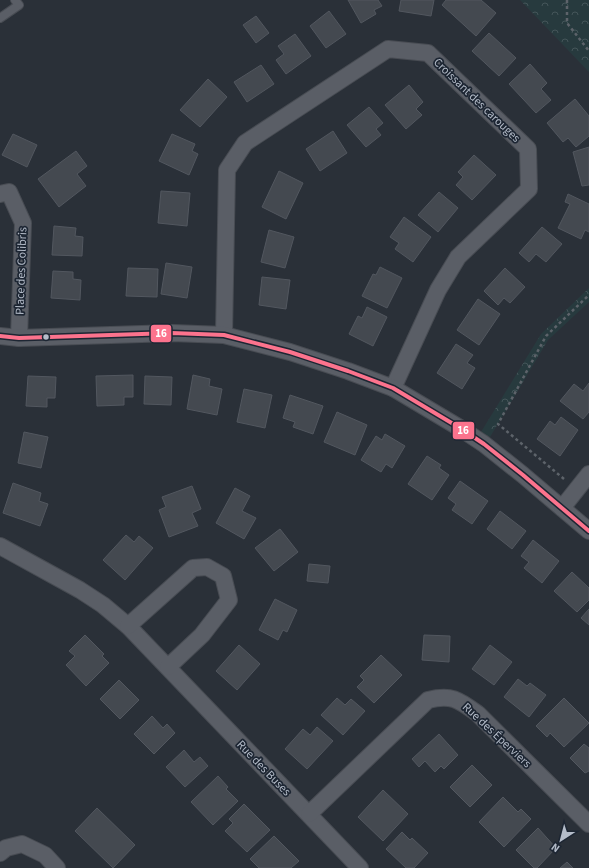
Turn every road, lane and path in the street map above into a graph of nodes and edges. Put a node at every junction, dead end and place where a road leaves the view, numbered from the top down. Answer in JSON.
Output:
{"nodes":[{"id":1,"x":15,"y":0,"type":"edge"},
{"id":2,"x":567,"y":0,"type":"edge"},
{"id":3,"x":0,"y":18,"type":"edge"},
{"id":4,"x":589,"y":51,"type":"edge"},
{"id":5,"x":0,"y":194,"type":"edge"},
{"id":6,"x":589,"y":295,"type":"edge"},
{"id":7,"x":224,"y":335,"type":"junction"},
{"id":8,"x":0,"y":336,"type":"edge"},
{"id":9,"x":19,"y":338,"type":"junction"},
{"id":10,"x":393,"y":388,"type":"junction"},
{"id":11,"x":589,"y":474,"type":"edge"},
{"id":12,"x":562,"y":477,"type":"dead end"},
{"id":13,"x":562,"y":508,"type":"junction"},
{"id":14,"x":589,"y":531,"type":"edge"},
{"id":15,"x":0,"y":546,"type":"edge"},
{"id":16,"x":128,"y":626,"type":"junction"},
{"id":17,"x":168,"y":667,"type":"junction"},
{"id":18,"x":309,"y":814,"type":"junction"},
{"id":19,"x":589,"y":824,"type":"edge"},
{"id":20,"x":0,"y":853,"type":"edge"},
{"id":21,"x":57,"y":868,"type":"edge"},
{"id":22,"x":360,"y":868,"type":"edge"}],
"edges":[{"from":1,"to":3,"type":"lane"},
{"from":2,"to":4,"type":"path"},
{"from":5,"to":9,"type":"street","name":"Place des Colibris"},
{"from":6,"to":12,"type":"path"},
{"from":7,"to":9,"type":"street"},
{"from":7,"to":10,"type":"street"},
{"from":7,"to":10,"type":"street","name":"Croissant des carouges"},
{"from":8,"to":9,"type":"street"},
{"from":10,"to":13,"type":"street"},
{"from":11,"to":13,"type":"street"},
{"from":13,"to":14,"type":"street"},
{"from":15,"to":16,"type":"street","name":"Rue des Buses"},
{"from":16,"to":17,"type":"street","name":"Rue des Buses"},
{"from":16,"to":17,"type":"street"},
{"from":17,"to":18,"type":"street","name":"Rue des Buses"},
{"from":18,"to":19,"type":"street","name":"Rue des Éperviers"},
{"from":18,"to":22,"type":"street","name":"Rue des Buses"},
{"from":20,"to":21,"type":"street"}]}
